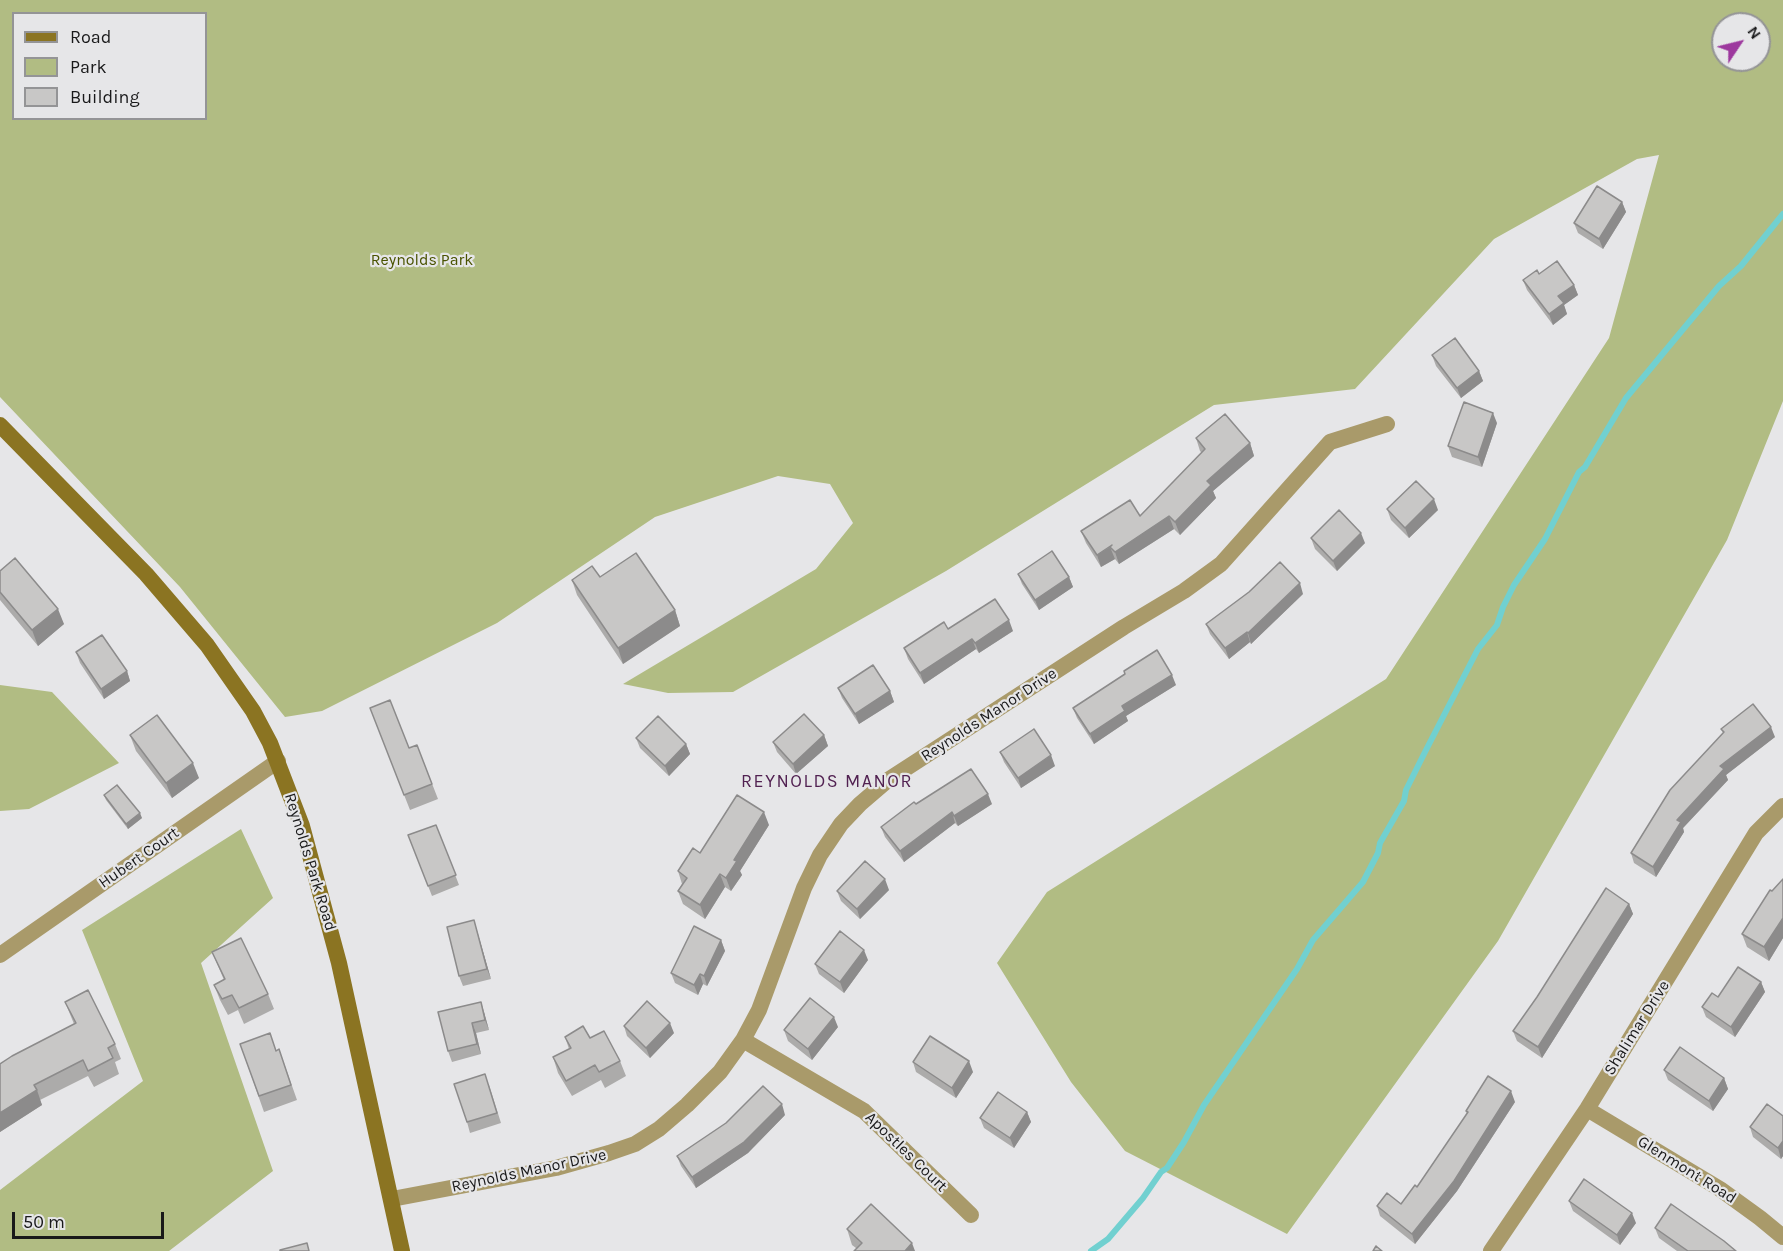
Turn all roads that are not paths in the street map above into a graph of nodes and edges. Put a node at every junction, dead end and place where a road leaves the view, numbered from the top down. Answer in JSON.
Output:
{"nodes":[{"id":1,"x":1387,"y":424,"type":"dead end"},
{"id":2,"x":0,"y":425,"type":"edge"},
{"id":3,"x":278,"y":761,"type":"junction"},
{"id":4,"x":1783,"y":806,"type":"edge"},
{"id":5,"x":0,"y":955,"type":"edge"},
{"id":6,"x":743,"y":1040,"type":"junction"},
{"id":7,"x":1587,"y":1109,"type":"junction"},
{"id":8,"x":392,"y":1199,"type":"junction"},
{"id":9,"x":971,"y":1215,"type":"dead end"},
{"id":10,"x":1783,"y":1237,"type":"edge"},
{"id":11,"x":402,"y":1251,"type":"edge"},
{"id":12,"x":1491,"y":1251,"type":"edge"}],
"edges":[{"from":1,"to":6,"type":"street","name":"Reynolds Manor Drive"},
{"from":2,"to":3,"type":"main road","name":"Reynolds Park Road"},
{"from":3,"to":5,"type":"street","name":"Hubert Court"},
{"from":3,"to":8,"type":"main road","name":"Reynolds Park Road"},
{"from":4,"to":7,"type":"street","name":"Shalimar Drive"},
{"from":6,"to":8,"type":"street","name":"Reynolds Manor Drive"},
{"from":6,"to":9,"type":"street","name":"Apostles Court"},
{"from":7,"to":10,"type":"street","name":"Glenmont Road"},
{"from":7,"to":12,"type":"street","name":"Shalimar Drive"},
{"from":8,"to":11,"type":"main road","name":"Reynolds Park Road"}]}
